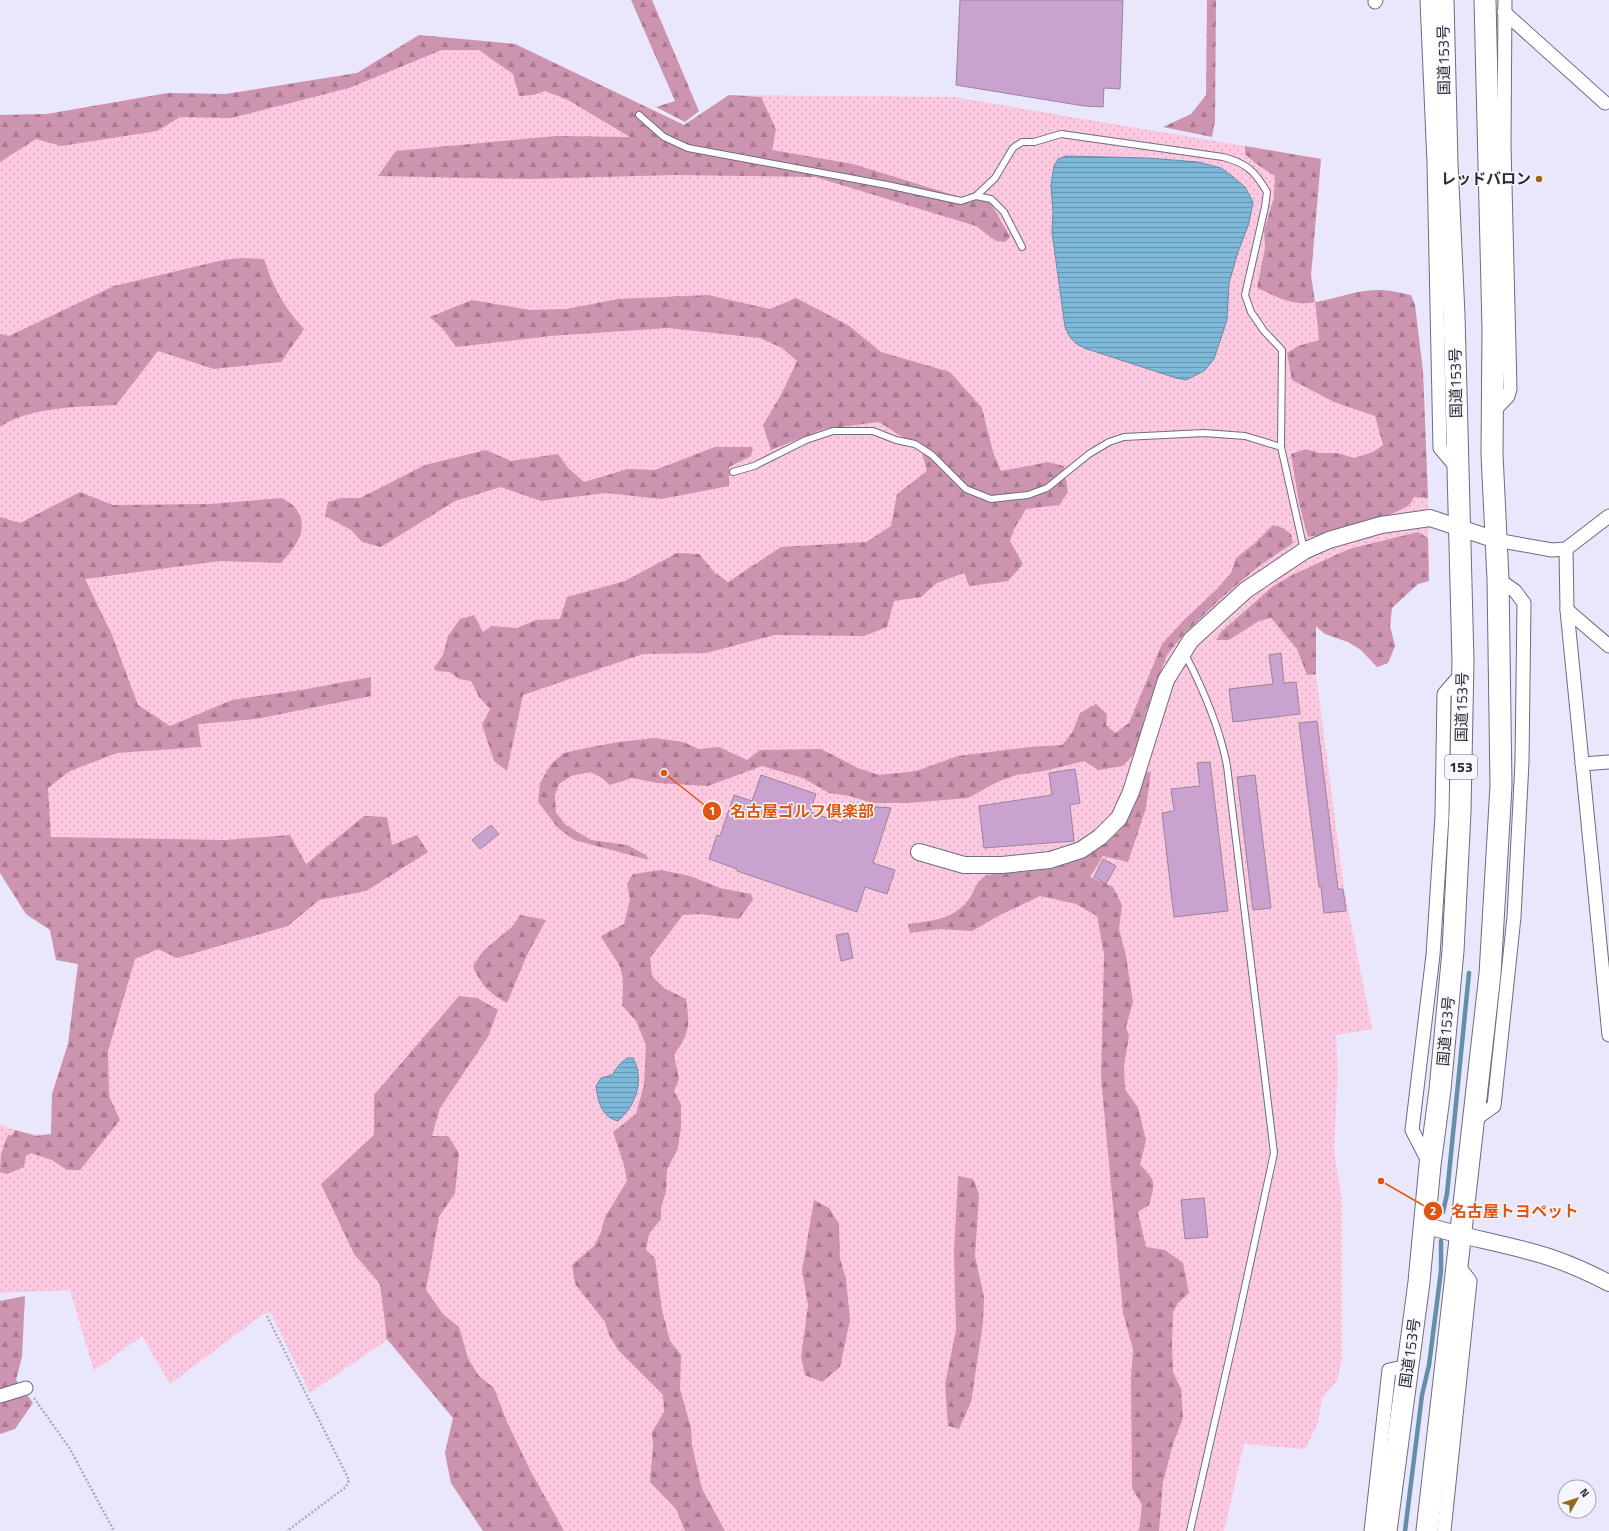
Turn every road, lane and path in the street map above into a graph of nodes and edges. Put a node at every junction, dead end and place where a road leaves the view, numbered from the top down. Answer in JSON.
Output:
{"nodes":[{"id":1,"x":1427,"y":0,"type":"edge"},
{"id":2,"x":1443,"y":0,"type":"edge"},
{"id":3,"x":1485,"y":0,"type":"edge"},
{"id":4,"x":1505,"y":6,"type":"edge"},
{"id":5,"x":1435,"y":39,"type":"junction"},
{"id":6,"x":1608,"y":103,"type":"edge"},
{"id":7,"x":639,"y":115,"type":"dead end"},
{"id":8,"x":1488,"y":115,"type":"junction"},
{"id":9,"x":1504,"y":145,"type":"junction"},
{"id":10,"x":976,"y":196,"type":"junction"},
{"id":11,"x":1022,"y":247,"type":"dead end"},
{"id":12,"x":1492,"y":412,"type":"junction"},
{"id":13,"x":1281,"y":447,"type":"junction"},
{"id":14,"x":733,"y":472,"type":"dead end"},
{"id":15,"x":1608,"y":517,"type":"edge"},
{"id":16,"x":1460,"y":529,"type":"junction"},
{"id":17,"x":1496,"y":540,"type":"junction"},
{"id":18,"x":1566,"y":549,"type":"junction"},
{"id":19,"x":1304,"y":551,"type":"junction"},
{"id":20,"x":1567,"y":610,"type":"junction"},
{"id":21,"x":1609,"y":646,"type":"edge"},
{"id":22,"x":1183,"y":651,"type":"junction"},
{"id":23,"x":1609,"y":762,"type":"edge"},
{"id":24,"x":1582,"y":764,"type":"junction"},
{"id":25,"x":919,"y":852,"type":"dead end"},
{"id":26,"x":1606,"y":973,"type":"edge"},
{"id":27,"x":1609,"y":1035,"type":"edge"},
{"id":28,"x":1424,"y":1225,"type":"junction"},
{"id":29,"x":1460,"y":1236,"type":"junction"},
{"id":30,"x":1457,"y":1264,"type":"junction"},
{"id":31,"x":1609,"y":1283,"type":"edge"},
{"id":32,"x":267,"y":1316,"type":"dead end"},
{"id":33,"x":1408,"y":1366,"type":"junction"},
{"id":34,"x":26,"y":1388,"type":"joint"},
{"id":35,"x":0,"y":1396,"type":"edge"},
{"id":36,"x":114,"y":1531,"type":"edge"},
{"id":37,"x":287,"y":1531,"type":"edge"},
{"id":38,"x":1190,"y":1531,"type":"edge"},
{"id":39,"x":1370,"y":1531,"type":"edge"},
{"id":40,"x":1386,"y":1531,"type":"edge"},
{"id":41,"x":1427,"y":1531,"type":"edge"},
{"id":42,"x":1444,"y":1531,"type":"edge"}],
"edges":[{"from":1,"to":5,"type":"street"},
{"from":2,"to":5,"type":"highway","name":"国道153号","number":"153"},
{"from":3,"to":8,"type":"highway"},
{"from":4,"to":6,"type":"street"},
{"from":4,"to":9,"type":"street"},
{"from":5,"to":16,"type":"highway","name":"国道153号","number":"153"},
{"from":7,"to":10,"type":"lane"},
{"from":8,"to":9,"type":"street"},
{"from":8,"to":12,"type":"highway"},
{"from":9,"to":12,"type":"street"},
{"from":10,"to":11,"type":"lane"},
{"from":10,"to":13,"type":"lane"},
{"from":12,"to":17,"type":"highway"},
{"from":13,"to":14,"type":"lane"},
{"from":13,"to":19,"type":"lane"},
{"from":15,"to":18,"type":"street"},
{"from":16,"to":17,"type":"street"},
{"from":16,"to":19,"type":"street"},
{"from":16,"to":28,"type":"highway","name":"国道153号","number":"153"},
{"from":17,"to":18,"type":"street"},
{"from":17,"to":29,"type":"highway"},
{"from":18,"to":20,"type":"street"},
{"from":19,"to":22,"type":"street"},
{"from":20,"to":21,"type":"street"},
{"from":20,"to":24,"type":"street"},
{"from":22,"to":25,"type":"street"},
{"from":22,"to":38,"type":"lane"},
{"from":23,"to":24,"type":"street"},
{"from":24,"to":26,"type":"street"},
{"from":26,"to":27,"type":"street"},
{"from":28,"to":29,"type":"street"},
{"from":28,"to":33,"type":"highway","name":"国道153号","number":"153"},
{"from":29,"to":30,"type":"highway"},
{"from":29,"to":31,"type":"street"},
{"from":30,"to":41,"type":"highway"},
{"from":30,"to":42,"type":"street"},
{"from":32,"to":37,"type":"path"},
{"from":33,"to":39,"type":"street"},
{"from":33,"to":40,"type":"highway","name":"国道153号","number":"153"},
{"from":34,"to":35,"type":"street"},
{"from":34,"to":36,"type":"path"}]}
